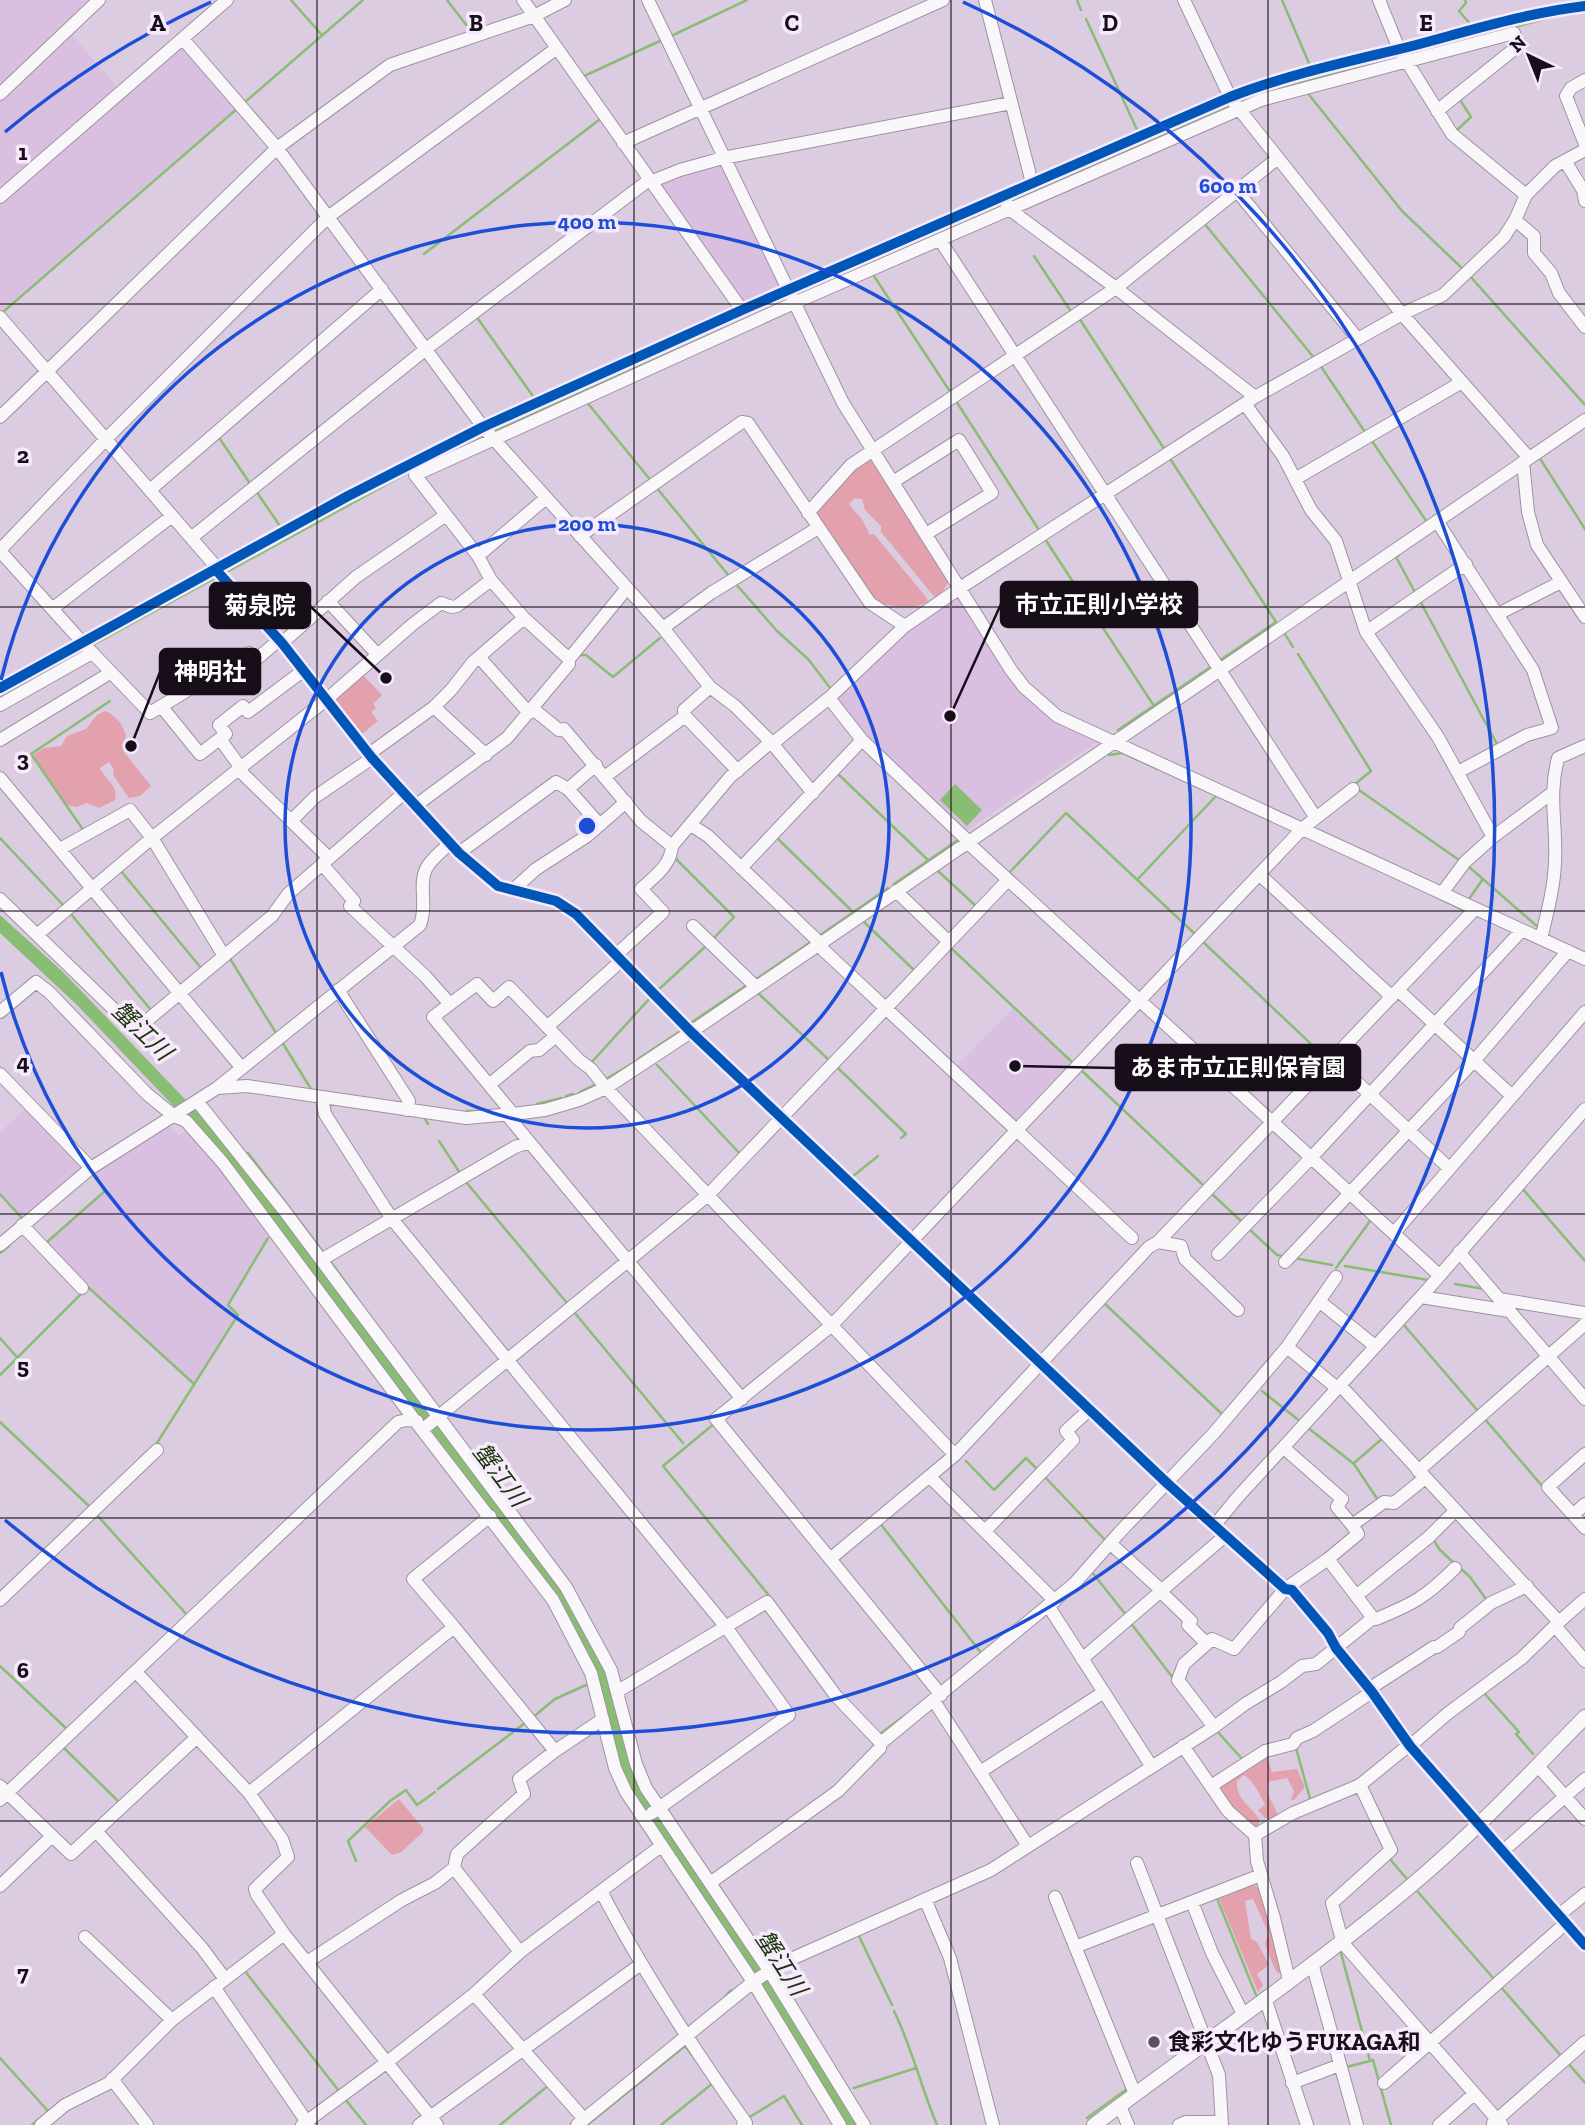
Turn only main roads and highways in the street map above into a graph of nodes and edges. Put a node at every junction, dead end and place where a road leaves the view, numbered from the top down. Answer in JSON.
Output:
{"nodes":[{"id":1,"x":1585,"y":1717,"type":"edge"},
{"id":2,"x":1094,"y":2125,"type":"edge"}],
"edges":[{"from":1,"to":2,"type":"main road"}]}
